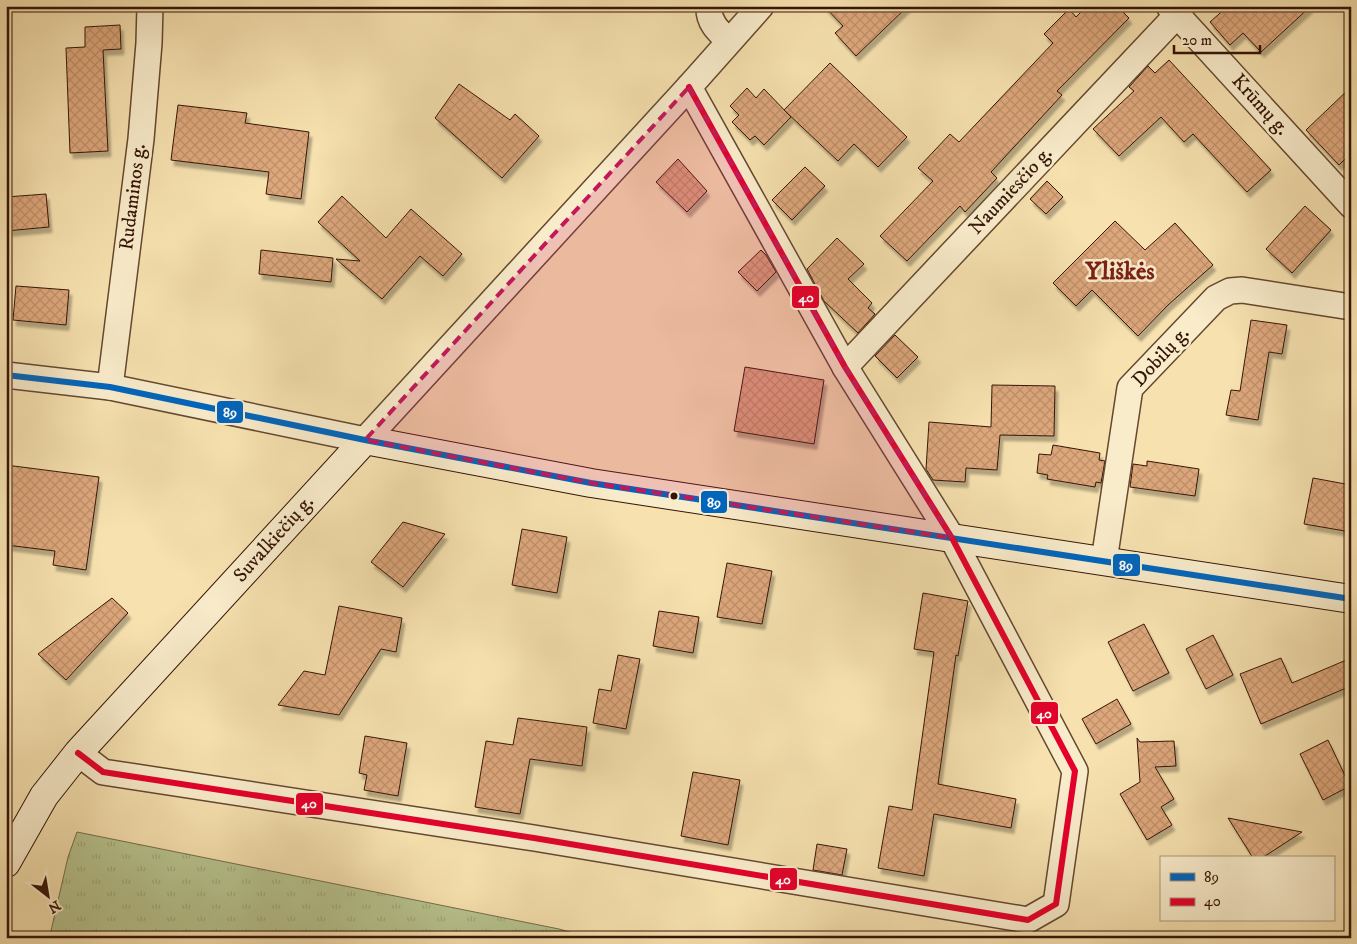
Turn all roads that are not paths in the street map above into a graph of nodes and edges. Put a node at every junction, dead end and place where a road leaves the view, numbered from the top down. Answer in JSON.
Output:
{"nodes":[{"id":1,"x":150,"y":6,"type":"edge"},
{"id":2,"x":709,"y":6,"type":"edge"},
{"id":3,"x":760,"y":6,"type":"edge"},
{"id":4,"x":1173,"y":10,"type":"edge"},
{"id":5,"x":729,"y":41,"type":"junction"},
{"id":6,"x":689,"y":87,"type":"junction"},
{"id":7,"x":1350,"y":204,"type":"edge"},
{"id":8,"x":1351,"y":307,"type":"edge"},
{"id":9,"x":845,"y":367,"type":"junction"},
{"id":10,"x":6,"y":375,"type":"edge"},
{"id":11,"x":110,"y":387,"type":"junction"},
{"id":12,"x":364,"y":440,"type":"junction"},
{"id":13,"x":952,"y":538,"type":"junction"},
{"id":14,"x":1104,"y":561,"type":"junction"},
{"id":15,"x":1351,"y":599,"type":"edge"},
{"id":16,"x":78,"y":753,"type":"junction"},
{"id":17,"x":6,"y":863,"type":"edge"}],
"edges":[{"from":1,"to":11,"type":"street","name":"Rudaminos g."},
{"from":2,"to":5,"type":"street"},
{"from":3,"to":5,"type":"street","name":"Suvalkiečių g."},
{"from":4,"to":7,"type":"street","name":"Krūmų g."},
{"from":4,"to":9,"type":"street","name":"Naumiesčio g."},
{"from":5,"to":6,"type":"street","name":"Suvalkiečių g."},
{"from":6,"to":9,"type":"street"},
{"from":6,"to":12,"type":"street","name":"Suvalkiečių g."},
{"from":8,"to":14,"type":"street","name":"Dobilų g."},
{"from":9,"to":13,"type":"street"},
{"from":10,"to":11,"type":"street"},
{"from":11,"to":12,"type":"street"},
{"from":12,"to":13,"type":"main road"},
{"from":12,"to":16,"type":"main road","name":"Suvalkiečių g."},
{"from":13,"to":14,"type":"main road"},
{"from":13,"to":16,"type":"street"},
{"from":14,"to":15,"type":"main road"},
{"from":16,"to":17,"type":"main road","name":"Suvalkiečių g."}]}
